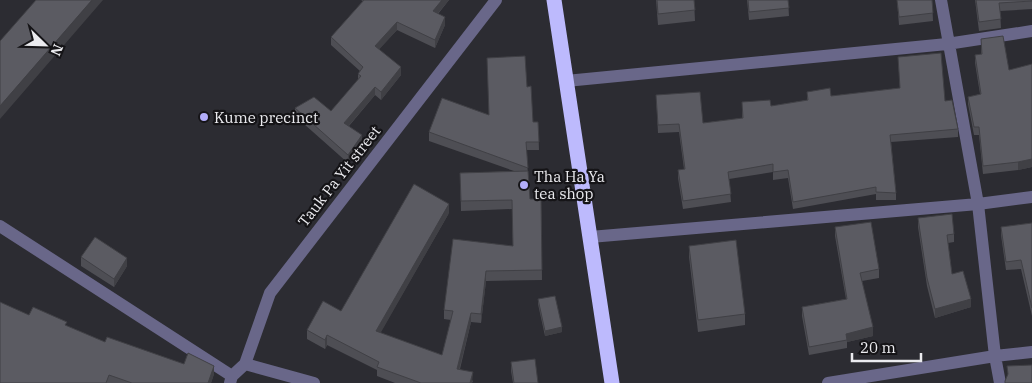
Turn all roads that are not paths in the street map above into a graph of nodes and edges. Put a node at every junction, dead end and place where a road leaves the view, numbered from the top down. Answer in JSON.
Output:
{"nodes":[{"id":1,"x":496,"y":0,"type":"edge"},
{"id":2,"x":554,"y":0,"type":"edge"},
{"id":3,"x":941,"y":0,"type":"edge"},
{"id":4,"x":1032,"y":30,"type":"edge"},
{"id":5,"x":947,"y":44,"type":"junction"},
{"id":6,"x":566,"y":81,"type":"junction"},
{"id":7,"x":1032,"y":197,"type":"edge"},
{"id":8,"x":978,"y":204,"type":"junction"},
{"id":9,"x":0,"y":226,"type":"edge"},
{"id":10,"x":590,"y":237,"type":"junction"},
{"id":11,"x":1032,"y":352,"type":"edge"},
{"id":12,"x":994,"y":356,"type":"junction"},
{"id":13,"x":245,"y":364,"type":"junction"},
{"id":14,"x":231,"y":380,"type":"edge"},
{"id":15,"x":314,"y":383,"type":"edge"},
{"id":16,"x":612,"y":383,"type":"edge"},
{"id":17,"x":828,"y":383,"type":"edge"},
{"id":18,"x":1000,"y":383,"type":"edge"}],
"edges":[{"from":1,"to":13,"type":"street","name":"Tauk Pa Yit street"},
{"from":2,"to":6,"type":"highway"},
{"from":3,"to":5,"type":"street"},
{"from":4,"to":5,"type":"street"},
{"from":5,"to":6,"type":"street"},
{"from":5,"to":8,"type":"street"},
{"from":6,"to":10,"type":"highway"},
{"from":7,"to":8,"type":"street"},
{"from":8,"to":10,"type":"street"},
{"from":8,"to":12,"type":"street"},
{"from":9,"to":14,"type":"street"},
{"from":10,"to":16,"type":"highway"},
{"from":11,"to":12,"type":"street"},
{"from":12,"to":17,"type":"street"},
{"from":12,"to":18,"type":"street"},
{"from":13,"to":14,"type":"street","name":"Tauk Pa Yit street"},
{"from":13,"to":15,"type":"street"}]}
